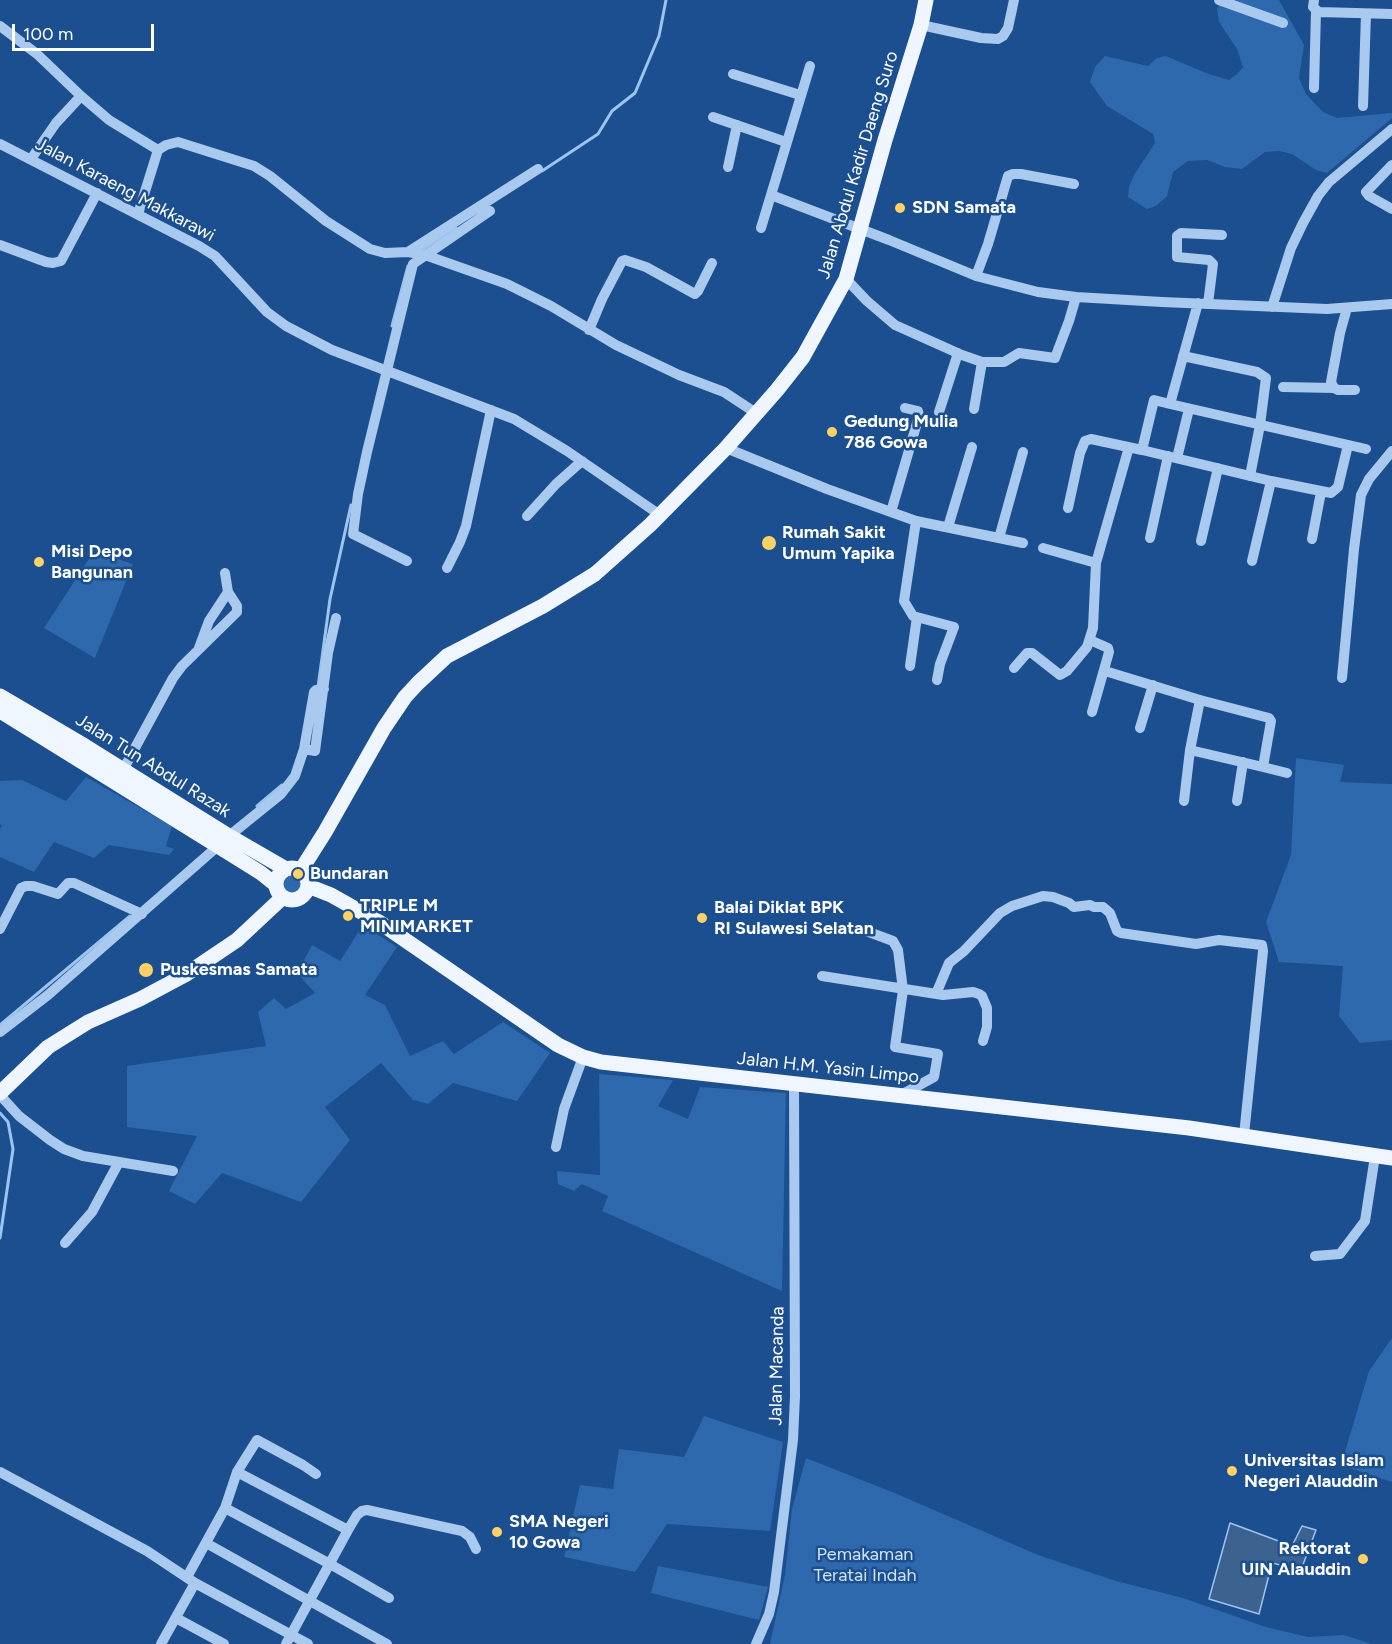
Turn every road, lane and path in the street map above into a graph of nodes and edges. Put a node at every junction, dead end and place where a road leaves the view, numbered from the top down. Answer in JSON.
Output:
{"nodes":[{"id":1,"x":926,"y":0,"type":"edge"},
{"id":2,"x":1014,"y":0,"type":"edge"},
{"id":3,"x":1219,"y":0,"type":"edge"},
{"id":4,"x":1315,"y":5,"type":"edge"},
{"id":5,"x":1366,"y":14,"type":"junction"},
{"id":6,"x":1392,"y":14,"type":"edge"},
{"id":7,"x":1283,"y":22,"type":"dead end"},
{"id":8,"x":921,"y":25,"type":"junction"},
{"id":9,"x":0,"y":26,"type":"edge"},
{"id":10,"x":810,"y":66,"type":"dead end"},
{"id":11,"x":733,"y":74,"type":"dead end"},
{"id":12,"x":1314,"y":88,"type":"dead end"},
{"id":13,"x":800,"y":95,"type":"junction"},
{"id":14,"x":81,"y":96,"type":"junction"},
{"id":15,"x":1363,"y":106,"type":"dead end"},
{"id":16,"x":713,"y":117,"type":"dead end"},
{"id":17,"x":737,"y":125,"type":"junction"},
{"id":18,"x":1392,"y":129,"type":"edge"},
{"id":19,"x":786,"y":142,"type":"junction"},
{"id":20,"x":0,"y":144,"type":"edge"},
{"id":21,"x":158,"y":150,"type":"junction"},
{"id":22,"x":31,"y":159,"type":"junction"},
{"id":23,"x":1392,"y":165,"type":"edge"},
{"id":24,"x":728,"y":167,"type":"dead end"},
{"id":25,"x":538,"y":169,"type":"dead end"},
{"id":26,"x":1074,"y":184,"type":"dead end"},
{"id":27,"x":97,"y":193,"type":"junction"},
{"id":28,"x":771,"y":195,"type":"junction"},
{"id":29,"x":1392,"y":209,"type":"edge"},
{"id":30,"x":490,"y":211,"type":"dead end"},
{"id":31,"x":138,"y":214,"type":"junction"},
{"id":32,"x":761,"y":228,"type":"dead end"},
{"id":33,"x":861,"y":230,"type":"junction"},
{"id":34,"x":1222,"y":235,"type":"dead end"},
{"id":35,"x":0,"y":245,"type":"edge"},
{"id":36,"x":417,"y":254,"type":"junction"},
{"id":37,"x":712,"y":263,"type":"dead end"},
{"id":38,"x":976,"y":276,"type":"junction"},
{"id":39,"x":846,"y":279,"type":"junction"},
{"id":40,"x":1076,"y":297,"type":"junction"},
{"id":41,"x":1203,"y":304,"type":"junction"},
{"id":42,"x":1392,"y":304,"type":"edge"},
{"id":43,"x":1272,"y":307,"type":"junction"},
{"id":44,"x":1347,"y":308,"type":"junction"},
{"id":45,"x":589,"y":330,"type":"junction"},
{"id":46,"x":958,"y":353,"type":"junction"},
{"id":47,"x":1183,"y":356,"type":"junction"},
{"id":48,"x":982,"y":362,"type":"junction"},
{"id":49,"x":384,"y":369,"type":"junction"},
{"id":50,"x":1283,"y":387,"type":"dead end"},
{"id":51,"x":1334,"y":388,"type":"junction"},
{"id":52,"x":1354,"y":390,"type":"dead end"},
{"id":53,"x":1170,"y":404,"type":"junction"},
{"id":54,"x":904,"y":408,"type":"dead end"},
{"id":55,"x":974,"y":409,"type":"dead end"},
{"id":56,"x":1189,"y":409,"type":"junction"},
{"id":57,"x":491,"y":410,"type":"junction"},
{"id":58,"x":756,"y":412,"type":"junction"},
{"id":59,"x":939,"y":412,"type":"dead end"},
{"id":60,"x":1260,"y":425,"type":"junction"},
{"id":61,"x":1348,"y":445,"type":"junction"},
{"id":62,"x":972,"y":447,"type":"dead end"},
{"id":63,"x":1129,"y":447,"type":"junction"},
{"id":64,"x":726,"y":448,"type":"junction"},
{"id":65,"x":1366,"y":449,"type":"dead end"},
{"id":66,"x":1142,"y":450,"type":"junction"},
{"id":67,"x":1392,"y":451,"type":"edge"},
{"id":68,"x":1023,"y":452,"type":"dead end"},
{"id":69,"x":1173,"y":457,"type":"junction"},
{"id":70,"x":582,"y":461,"type":"junction"},
{"id":71,"x":1218,"y":468,"type":"junction"},
{"id":72,"x":1250,"y":476,"type":"junction"},
{"id":73,"x":1271,"y":481,"type":"junction"},
{"id":74,"x":1321,"y":492,"type":"junction"},
{"id":75,"x":1068,"y":508,"type":"dead end"},
{"id":76,"x":891,"y":512,"type":"junction"},
{"id":77,"x":660,"y":515,"type":"junction"},
{"id":78,"x":527,"y":516,"type":"dead end"},
{"id":79,"x":916,"y":521,"type":"junction"},
{"id":80,"x":948,"y":527,"type":"junction"},
{"id":81,"x":999,"y":538,"type":"junction"},
{"id":82,"x":1150,"y":538,"type":"dead end"},
{"id":83,"x":1312,"y":539,"type":"dead end"},
{"id":84,"x":1201,"y":542,"type":"dead end"},
{"id":85,"x":1023,"y":543,"type":"dead end"},
{"id":86,"x":1043,"y":548,"type":"dead end"},
{"id":87,"x":407,"y":561,"type":"dead end"},
{"id":88,"x":1252,"y":561,"type":"dead end"},
{"id":89,"x":1096,"y":563,"type":"junction"},
{"id":90,"x":447,"y":568,"type":"dead end"},
{"id":91,"x":225,"y":573,"type":"dead end"},
{"id":92,"x":228,"y":592,"type":"junction"},
{"id":93,"x":916,"y":616,"type":"junction"},
{"id":94,"x":336,"y":618,"type":"dead end"},
{"id":95,"x":1090,"y":640,"type":"junction"},
{"id":96,"x":198,"y":650,"type":"junction"},
{"id":97,"x":910,"y":666,"type":"dead end"},
{"id":98,"x":1014,"y":668,"type":"dead end"},
{"id":99,"x":1105,"y":670,"type":"junction"},
{"id":100,"x":1342,"y":678,"type":"dead end"},
{"id":101,"x":938,"y":680,"type":"dead end"},
{"id":102,"x":1153,"y":685,"type":"junction"},
{"id":103,"x":0,"y":696,"type":"edge"},
{"id":104,"x":1200,"y":700,"type":"junction"},
{"id":105,"x":1092,"y":712,"type":"dead end"},
{"id":106,"x":2,"y":716,"type":"edge"},
{"id":107,"x":1140,"y":728,"type":"dead end"},
{"id":108,"x":1190,"y":750,"type":"junction"},
{"id":109,"x":1243,"y":762,"type":"junction"},
{"id":110,"x":1263,"y":767,"type":"junction"},
{"id":111,"x":114,"y":770,"type":"junction"},
{"id":112,"x":1287,"y":772,"type":"dead end"},
{"id":113,"x":1184,"y":801,"type":"dead end"},
{"id":114,"x":1237,"y":801,"type":"dead end"},
{"id":115,"x":224,"y":841,"type":"junction"},
{"id":116,"x":293,"y":870,"type":"junction"},
{"id":117,"x":308,"y":886,"type":"junction"},
{"id":118,"x":279,"y":891,"type":"junction"},
{"id":119,"x":142,"y":914,"type":"junction"},
{"id":120,"x":0,"y":929,"type":"edge"},
{"id":121,"x":866,"y":931,"type":"dead end"},
{"id":122,"x":822,"y":976,"type":"dead end"},
{"id":123,"x":903,"y":990,"type":"junction"},
{"id":124,"x":936,"y":994,"type":"junction"},
{"id":125,"x":0,"y":1032,"type":"edge"},
{"id":126,"x":983,"y":1041,"type":"dead end"},
{"id":127,"x":584,"y":1057,"type":"junction"},
{"id":128,"x":794,"y":1083,"type":"junction"},
{"id":129,"x":0,"y":1094,"type":"edge"},
{"id":130,"x":901,"y":1095,"type":"junction"},
{"id":131,"x":1244,"y":1135,"type":"junction"},
{"id":132,"x":556,"y":1147,"type":"dead end"},
{"id":133,"x":1375,"y":1156,"type":"junction"},
{"id":134,"x":1392,"y":1158,"type":"edge"},
{"id":135,"x":119,"y":1162,"type":"junction"},
{"id":136,"x":173,"y":1171,"type":"dead end"},
{"id":137,"x":65,"y":1243,"type":"dead end"},
{"id":138,"x":1315,"y":1256,"type":"dead end"},
{"id":139,"x":0,"y":1472,"type":"edge"},
{"id":140,"x":237,"y":1473,"type":"junction"},
{"id":141,"x":316,"y":1474,"type":"dead end"},
{"id":142,"x":225,"y":1508,"type":"junction"},
{"id":143,"x":348,"y":1530,"type":"junction"},
{"id":144,"x":206,"y":1544,"type":"junction"},
{"id":145,"x":476,"y":1549,"type":"dead end"},
{"id":146,"x":330,"y":1564,"type":"junction"},
{"id":147,"x":191,"y":1580,"type":"junction"},
{"id":148,"x":389,"y":1598,"type":"dead end"},
{"id":149,"x":309,"y":1600,"type":"junction"},
{"id":150,"x":176,"y":1618,"type":"junction"},
{"id":151,"x":288,"y":1639,"type":"edge"},
{"id":152,"x":161,"y":1644,"type":"edge"},
{"id":153,"x":224,"y":1644,"type":"edge"},
{"id":154,"x":308,"y":1644,"type":"edge"},
{"id":155,"x":387,"y":1644,"type":"edge"},
{"id":156,"x":756,"y":1644,"type":"edge"}],
"edges":[{"from":1,"to":8,"type":"main road","name":"Jalan Abdul Kadir Daeng Suro"},
{"from":2,"to":8,"type":"street"},
{"from":3,"to":7,"type":"street"},
{"from":4,"to":5,"type":"street"},
{"from":4,"to":12,"type":"street"},
{"from":5,"to":6,"type":"street"},
{"from":5,"to":15,"type":"street"},
{"from":8,"to":33,"type":"main road","name":"Jalan Abdul Kadir Daeng Suro"},
{"from":9,"to":14,"type":"street"},
{"from":10,"to":13,"type":"street"},
{"from":11,"to":13,"type":"street"},
{"from":13,"to":19,"type":"street"},
{"from":14,"to":21,"type":"street"},
{"from":14,"to":22,"type":"street"},
{"from":16,"to":17,"type":"street"},
{"from":17,"to":19,"type":"street"},
{"from":17,"to":24,"type":"street"},
{"from":18,"to":43,"type":"street"},
{"from":19,"to":28,"type":"street"},
{"from":20,"to":22,"type":"street","name":"Jalan Karaeng Makkarawi"},
{"from":21,"to":31,"type":"street"},
{"from":21,"to":36,"type":"street"},
{"from":22,"to":27,"type":"street","name":"Jalan Karaeng Makkarawi"},
{"from":23,"to":29,"type":"street"},
{"from":25,"to":36,"type":"street"},
{"from":26,"to":38,"type":"street"},
{"from":27,"to":31,"type":"street","name":"Jalan Karaeng Makkarawi"},
{"from":27,"to":35,"type":"street"},
{"from":28,"to":32,"type":"street"},
{"from":28,"to":33,"type":"street"},
{"from":30,"to":36,"type":"street"},
{"from":31,"to":49,"type":"street","name":"Jalan Karaeng Makkarawi"},
{"from":33,"to":38,"type":"street"},
{"from":33,"to":39,"type":"main road","name":"Jalan Abdul Kadir Daeng Suro"},
{"from":34,"to":41,"type":"street"},
{"from":36,"to":45,"type":"street"},
{"from":36,"to":49,"type":"street"},
{"from":37,"to":45,"type":"street"},
{"from":38,"to":40,"type":"street"},
{"from":39,"to":46,"type":"street"},
{"from":39,"to":58,"type":"main road","name":"Jalan Abdul Kadir Daeng Suro"},
{"from":40,"to":41,"type":"street"},
{"from":40,"to":48,"type":"street"},
{"from":41,"to":43,"type":"street"},
{"from":41,"to":47,"type":"street"},
{"from":42,"to":44,"type":"street"},
{"from":43,"to":44,"type":"street"},
{"from":44,"to":51,"type":"street"},
{"from":45,"to":58,"type":"street"},
{"from":46,"to":48,"type":"street"},
{"from":46,"to":59,"type":"street"},
{"from":47,"to":53,"type":"street"},
{"from":47,"to":60,"type":"street"},
{"from":48,"to":55,"type":"street"},
{"from":49,"to":57,"type":"street","name":"Jalan Karaeng Makkarawi"},
{"from":49,"to":87,"type":"street"},
{"from":50,"to":51,"type":"street"},
{"from":51,"to":52,"type":"street"},
{"from":53,"to":56,"type":"street"},
{"from":53,"to":66,"type":"street"},
{"from":54,"to":76,"type":"street"},
{"from":56,"to":60,"type":"street"},
{"from":56,"to":69,"type":"street"},
{"from":57,"to":70,"type":"street","name":"Jalan Karaeng Makkarawi"},
{"from":57,"to":90,"type":"street"},
{"from":58,"to":64,"type":"main road","name":"Jalan Abdul Kadir Daeng Suro"},
{"from":60,"to":61,"type":"street"},
{"from":60,"to":72,"type":"street"},
{"from":61,"to":65,"type":"street"},
{"from":61,"to":74,"type":"street"},
{"from":62,"to":80,"type":"street"},
{"from":63,"to":66,"type":"street"},
{"from":63,"to":75,"type":"street"},
{"from":63,"to":89,"type":"street"},
{"from":64,"to":76,"type":"street"},
{"from":64,"to":77,"type":"main road","name":"Jalan Abdul Kadir Daeng Suro"},
{"from":66,"to":69,"type":"street"},
{"from":67,"to":100,"type":"street"},
{"from":68,"to":81,"type":"street"},
{"from":69,"to":71,"type":"street"},
{"from":69,"to":82,"type":"street"},
{"from":70,"to":77,"type":"street","name":"Jalan Karaeng Makkarawi"},
{"from":70,"to":78,"type":"street"},
{"from":71,"to":72,"type":"street"},
{"from":71,"to":84,"type":"street"},
{"from":72,"to":73,"type":"street"},
{"from":73,"to":74,"type":"street"},
{"from":73,"to":88,"type":"street"},
{"from":74,"to":83,"type":"street"},
{"from":76,"to":79,"type":"street"},
{"from":77,"to":116,"type":"main road","name":"Jalan Abdul Kadir Daeng Suro"},
{"from":79,"to":80,"type":"street"},
{"from":79,"to":93,"type":"street"},
{"from":80,"to":81,"type":"street"},
{"from":81,"to":85,"type":"street"},
{"from":86,"to":89,"type":"street"},
{"from":89,"to":95,"type":"street"},
{"from":91,"to":92,"type":"street"},
{"from":92,"to":96,"type":"street"},
{"from":92,"to":96,"type":"street"},
{"from":93,"to":97,"type":"street"},
{"from":93,"to":101,"type":"street"},
{"from":94,"to":115,"type":"street"},
{"from":95,"to":98,"type":"street"},
{"from":95,"to":99,"type":"street"},
{"from":96,"to":111,"type":"street"},
{"from":99,"to":102,"type":"street"},
{"from":99,"to":105,"type":"street"},
{"from":102,"to":104,"type":"street"},
{"from":102,"to":107,"type":"street"},
{"from":103,"to":111,"type":"main road","name":"Jalan Tun Abdul Razak"},
{"from":104,"to":108,"type":"street"},
{"from":104,"to":110,"type":"street"},
{"from":106,"to":111,"type":"main road","name":"Jalan Tun Abdul Razak"},
{"from":108,"to":109,"type":"street"},
{"from":108,"to":113,"type":"street"},
{"from":109,"to":110,"type":"street"},
{"from":109,"to":114,"type":"street"},
{"from":110,"to":112,"type":"street"},
{"from":111,"to":115,"type":"main road","name":"Jalan Tun Abdul Razak"},
{"from":115,"to":116,"type":"main road","name":"Jalan Tun Abdul Razak"},
{"from":115,"to":118,"type":"main road","name":"Jalan Tun Abdul Razak"},
{"from":115,"to":119,"type":"street"},
{"from":116,"to":117,"type":"main road"},
{"from":116,"to":118,"type":"main road"},
{"from":117,"to":118,"type":"main road"},
{"from":117,"to":127,"type":"main road","name":"Jalan H.M. Yasin Limpo"},
{"from":118,"to":129,"type":"main road"},
{"from":119,"to":120,"type":"street"},
{"from":119,"to":125,"type":"street"},
{"from":121,"to":123,"type":"street"},
{"from":122,"to":123,"type":"street"},
{"from":123,"to":124,"type":"street"},
{"from":123,"to":130,"type":"street"},
{"from":124,"to":126,"type":"street"},
{"from":124,"to":131,"type":"street"},
{"from":127,"to":128,"type":"main road","name":"Jalan H.M. Yasin Limpo"},
{"from":127,"to":132,"type":"street"},
{"from":128,"to":130,"type":"main road","name":"Jalan H.M. Yasin Limpo"},
{"from":128,"to":156,"type":"street","name":"Jalan Macanda"},
{"from":129,"to":135,"type":"street"},
{"from":130,"to":131,"type":"main road","name":"Jalan H.M. Yasin Limpo"},
{"from":131,"to":133,"type":"main road","name":"Jalan H.M. Yasin Limpo"},
{"from":133,"to":134,"type":"main road","name":"Jalan H.M. Yasin Limpo"},
{"from":133,"to":138,"type":"street"},
{"from":135,"to":136,"type":"street"},
{"from":135,"to":137,"type":"street"},
{"from":139,"to":147,"type":"street"},
{"from":140,"to":141,"type":"street"},
{"from":140,"to":142,"type":"street"},
{"from":140,"to":143,"type":"street"},
{"from":142,"to":144,"type":"street"},
{"from":142,"to":146,"type":"street"},
{"from":143,"to":145,"type":"street"},
{"from":143,"to":146,"type":"street"},
{"from":144,"to":147,"type":"street"},
{"from":144,"to":149,"type":"street"},
{"from":146,"to":148,"type":"street"},
{"from":146,"to":149,"type":"street"},
{"from":147,"to":150,"type":"street"},
{"from":147,"to":151,"type":"street"},
{"from":149,"to":151,"type":"street"},
{"from":149,"to":155,"type":"street"},
{"from":150,"to":152,"type":"street"},
{"from":150,"to":153,"type":"street"},
{"from":151,"to":154,"type":"street"}]}
